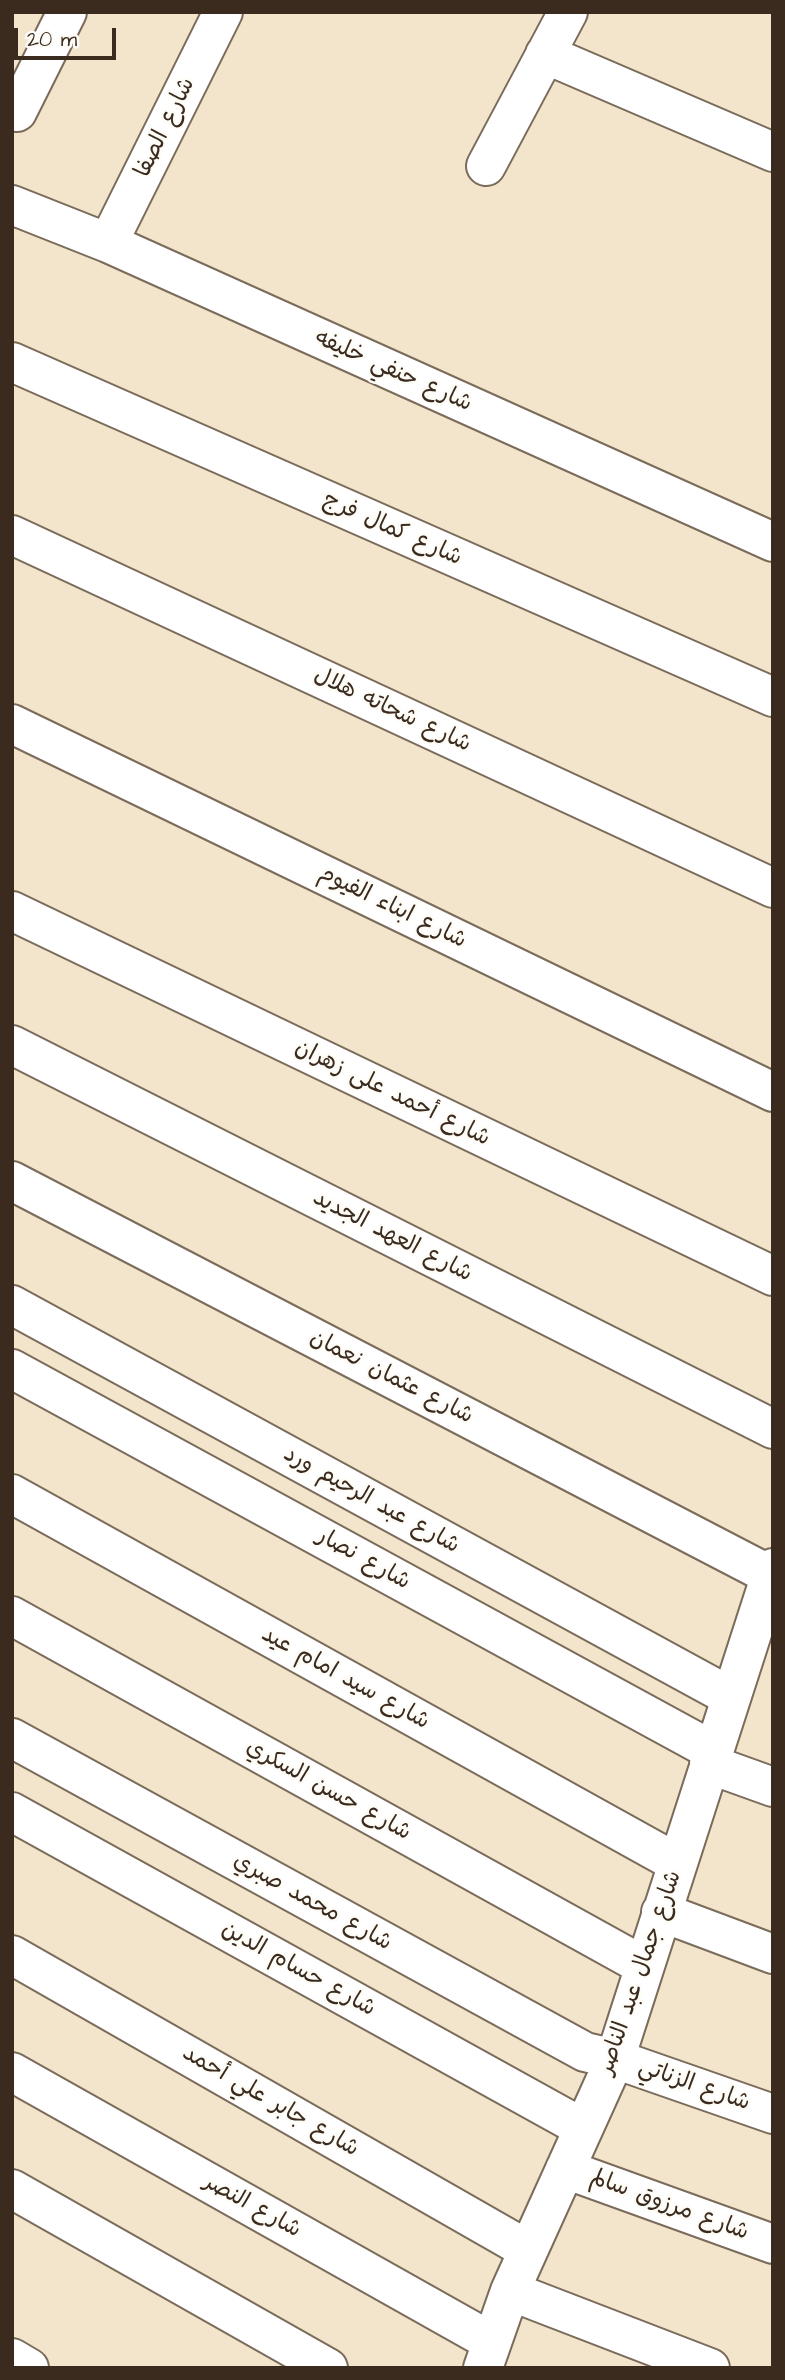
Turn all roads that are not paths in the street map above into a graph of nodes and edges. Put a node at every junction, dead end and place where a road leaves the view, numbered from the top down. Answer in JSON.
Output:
{"nodes":[{"id":1,"x":67,"y":12,"type":"edge"},
{"id":2,"x":223,"y":12,"type":"edge"},
{"id":3,"x":568,"y":12,"type":"edge"},
{"id":4,"x":545,"y":54,"type":"junction"},
{"id":5,"x":17,"y":112,"type":"dead end"},
{"id":6,"x":773,"y":152,"type":"edge"},
{"id":7,"x":486,"y":166,"type":"dead end"},
{"id":8,"x":12,"y":205,"type":"edge"},
{"id":9,"x":108,"y":243,"type":"junction"},
{"id":10,"x":12,"y":362,"type":"edge"},
{"id":11,"x":12,"y":535,"type":"edge"},
{"id":12,"x":773,"y":542,"type":"edge"},
{"id":13,"x":773,"y":697,"type":"edge"},
{"id":14,"x":12,"y":724,"type":"edge"},
{"id":15,"x":773,"y":888,"type":"edge"},
{"id":16,"x":12,"y":911,"type":"edge"},
{"id":17,"x":12,"y":1045,"type":"edge"},
{"id":18,"x":773,"y":1092,"type":"edge"},
{"id":19,"x":12,"y":1181,"type":"edge"},
{"id":20,"x":773,"y":1276,"type":"edge"},
{"id":21,"x":12,"y":1305,"type":"edge"},
{"id":22,"x":12,"y":1369,"type":"edge"},
{"id":23,"x":773,"y":1429,"type":"edge"},
{"id":24,"x":12,"y":1494,"type":"edge"},
{"id":25,"x":771,"y":1571,"type":"edge"},
{"id":26,"x":12,"y":1616,"type":"edge"},
{"id":27,"x":764,"y":1623,"type":"edge"},
{"id":28,"x":731,"y":1697,"type":"junction"},
{"id":29,"x":12,"y":1738,"type":"edge"},
{"id":30,"x":711,"y":1757,"type":"junction"},
{"id":31,"x":773,"y":1787,"type":"edge"},
{"id":32,"x":12,"y":1812,"type":"edge"},
{"id":33,"x":677,"y":1863,"type":"junction"},
{"id":34,"x":661,"y":1912,"type":"junction"},
{"id":35,"x":773,"y":1954,"type":"edge"},
{"id":36,"x":12,"y":1955,"type":"edge"},
{"id":37,"x":644,"y":1966,"type":"junction"},
{"id":38,"x":615,"y":2059,"type":"junction"},
{"id":39,"x":12,"y":2072,"type":"edge"},
{"id":40,"x":773,"y":2114,"type":"edge"},
{"id":41,"x":583,"y":2128,"type":"junction"},
{"id":42,"x":565,"y":2169,"type":"junction"},
{"id":43,"x":12,"y":2189,"type":"edge"},
{"id":44,"x":773,"y":2244,"type":"edge"},
{"id":45,"x":528,"y":2250,"type":"junction"},
{"id":46,"x":510,"y":2291,"type":"junction"},
{"id":47,"x":487,"y":2355,"type":"edge"},
{"id":48,"x":12,"y":2358,"type":"edge"},
{"id":49,"x":29,"y":2368,"type":"edge"},
{"id":50,"x":328,"y":2368,"type":"edge"},
{"id":51,"x":710,"y":2368,"type":"edge"}],
"edges":[{"from":1,"to":5,"type":"street"},
{"from":2,"to":9,"type":"street","name":"شارع الصفا"},
{"from":3,"to":4,"type":"street"},
{"from":4,"to":6,"type":"street"},
{"from":4,"to":7,"type":"street"},
{"from":8,"to":9,"type":"street","name":"شارع حنفي خليفه"},
{"from":9,"to":12,"type":"street","name":"شارع حنفي خليفه"},
{"from":10,"to":13,"type":"street","name":"شارع كمال فرج"},
{"from":11,"to":15,"type":"street","name":"شارع شحاته هلال"},
{"from":14,"to":18,"type":"street","name":"شارع ابناء الفيوم"},
{"from":16,"to":20,"type":"street","name":"شارع أحمد على زهران"},
{"from":17,"to":23,"type":"street","name":"شارع العهد الجديد"},
{"from":19,"to":25,"type":"street","name":"شارع عثمان نعمان"},
{"from":21,"to":28,"type":"street","name":"شارع عبد الرحيم ورد"},
{"from":22,"to":30,"type":"street","name":"شارع نصار"},
{"from":24,"to":33,"type":"street","name":"شارع سيد امام عيد"},
{"from":25,"to":27,"type":"street","name":"شارع جمال عبد الناصر"},
{"from":26,"to":37,"type":"street","name":"شارع حسن السكري"},
{"from":27,"to":28,"type":"street","name":"شارع جمال عبد الناصر"},
{"from":28,"to":30,"type":"street","name":"شارع جمال عبد الناصر"},
{"from":29,"to":38,"type":"street","name":"شارع محمد صبري"},
{"from":30,"to":31,"type":"street","name":"شارع نصار"},
{"from":30,"to":33,"type":"street","name":"شارع جمال عبد الناصر"},
{"from":32,"to":41,"type":"street","name":"شارع حسام الدين"},
{"from":33,"to":34,"type":"street","name":"شارع جمال عبد الناصر"},
{"from":34,"to":35,"type":"street"},
{"from":34,"to":37,"type":"street","name":"شارع جمال عبد الناصر"},
{"from":36,"to":45,"type":"street","name":"شارع جابر علي أحمد"},
{"from":37,"to":38,"type":"street","name":"شارع جمال عبد الناصر"},
{"from":38,"to":40,"type":"street","name":"شارع الزناتي"},
{"from":38,"to":41,"type":"street","name":"شارع جمال عبد الناصر"},
{"from":39,"to":47,"type":"street","name":"شارع النصر"},
{"from":41,"to":42,"type":"street","name":"شارع جمال عبد الناصر"},
{"from":42,"to":44,"type":"street","name":"شارع مرزوق سالم"},
{"from":42,"to":45,"type":"street","name":"شارع جمال عبد الناصر"},
{"from":43,"to":50,"type":"street"},
{"from":45,"to":46,"type":"street","name":"شارع جمال عبد الناصر"},
{"from":46,"to":47,"type":"street","name":"شارع جمال عبد الناصر"},
{"from":46,"to":51,"type":"street"},
{"from":48,"to":49,"type":"street"}]}
